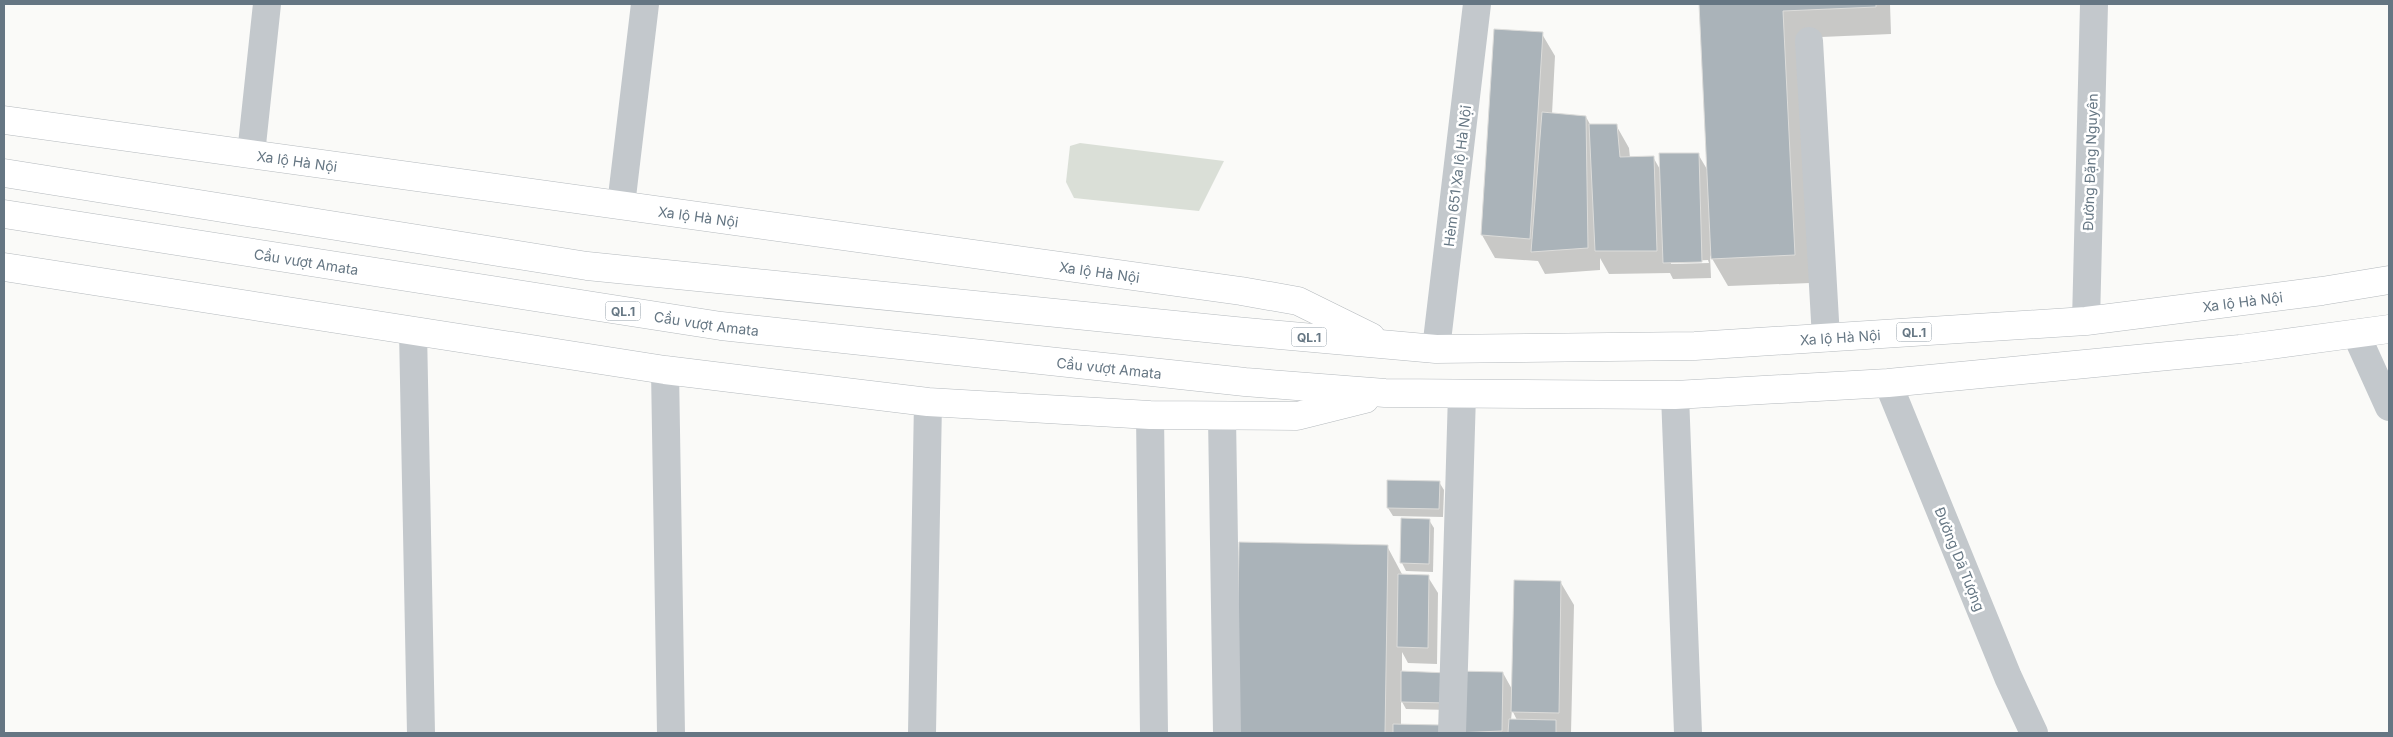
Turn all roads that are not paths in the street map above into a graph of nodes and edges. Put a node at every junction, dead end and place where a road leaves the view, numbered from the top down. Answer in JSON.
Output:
{"nodes":[{"id":1,"x":267,"y":4,"type":"edge"},
{"id":2,"x":645,"y":4,"type":"edge"},
{"id":3,"x":1477,"y":4,"type":"edge"},
{"id":4,"x":2094,"y":4,"type":"edge"},
{"id":5,"x":1808,"y":41,"type":"dead end"},
{"id":6,"x":4,"y":120,"type":"edge"},
{"id":7,"x":250,"y":154,"type":"junction"},
{"id":8,"x":4,"y":173,"type":"edge"},
{"id":9,"x":621,"y":205,"type":"junction"},
{"id":10,"x":4,"y":214,"type":"edge"},
{"id":11,"x":4,"y":268,"type":"edge"},
{"id":12,"x":2389,"y":280,"type":"edge"},
{"id":13,"x":2086,"y":321,"type":"junction"},
{"id":14,"x":2389,"y":329,"type":"edge"},
{"id":15,"x":413,"y":332,"type":"junction"},
{"id":16,"x":2356,"y":334,"type":"junction"},
{"id":17,"x":1826,"y":338,"type":"junction"},
{"id":18,"x":1384,"y":343,"type":"junction"},
{"id":19,"x":1436,"y":349,"type":"junction"},
{"id":20,"x":665,"y":370,"type":"junction"},
{"id":21,"x":1888,"y":384,"type":"junction"},
{"id":22,"x":1385,"y":393,"type":"junction"},
{"id":23,"x":1462,"y":394,"type":"junction"},
{"id":24,"x":1675,"y":395,"type":"junction"},
{"id":25,"x":928,"y":402,"type":"junction"},
{"id":26,"x":2389,"y":407,"type":"edge"},
{"id":27,"x":1150,"y":415,"type":"junction"},
{"id":28,"x":1222,"y":416,"type":"junction"},
{"id":29,"x":421,"y":733,"type":"edge"},
{"id":30,"x":671,"y":733,"type":"edge"},
{"id":31,"x":922,"y":733,"type":"edge"},
{"id":32,"x":1154,"y":733,"type":"edge"},
{"id":33,"x":1226,"y":733,"type":"edge"},
{"id":34,"x":1452,"y":733,"type":"edge"},
{"id":35,"x":1688,"y":733,"type":"edge"},
{"id":36,"x":2034,"y":733,"type":"edge"}],
"edges":[{"from":1,"to":7,"type":"street"},
{"from":2,"to":9,"type":"street"},
{"from":3,"to":19,"type":"street","name":"Hẻm 651 Xa lộ Hà Nội"},
{"from":4,"to":13,"type":"street","name":"Đường Đặng Nguyên"},
{"from":5,"to":17,"type":"street"},
{"from":6,"to":7,"type":"highway","name":"Xa lộ Hà Nội"},
{"from":7,"to":9,"type":"highway","name":"Xa lộ Hà Nội"},
{"from":8,"to":18,"type":"highway","number":"QL.1"},
{"from":9,"to":18,"type":"highway","name":"Xa lộ Hà Nội"},
{"from":10,"to":22,"type":"highway","name":"Cầu vượt Amata","number":"QL.1"},
{"from":11,"to":15,"type":"highway"},
{"from":12,"to":13,"type":"highway","name":"Xa lộ Hà Nội","number":"QL.1"},
{"from":13,"to":17,"type":"highway","name":"Xa lộ Hà Nội","number":"QL.1"},
{"from":14,"to":16,"type":"highway"},
{"from":15,"to":20,"type":"highway"},
{"from":15,"to":29,"type":"street"},
{"from":16,"to":21,"type":"highway"},
{"from":16,"to":26,"type":"street"},
{"from":17,"to":19,"type":"highway","name":"Xa lộ Hà Nội","number":"QL.1"},
{"from":18,"to":19,"type":"highway","name":"Xa lộ Hà Nội"},
{"from":20,"to":25,"type":"highway"},
{"from":20,"to":30,"type":"street"},
{"from":21,"to":24,"type":"highway"},
{"from":21,"to":36,"type":"street","name":"Đường Dã Tượng"},
{"from":22,"to":23,"type":"highway"},
{"from":22,"to":28,"type":"highway"},
{"from":23,"to":24,"type":"highway"},
{"from":23,"to":34,"type":"street"},
{"from":24,"to":35,"type":"street"},
{"from":25,"to":27,"type":"highway"},
{"from":25,"to":31,"type":"street"},
{"from":27,"to":28,"type":"highway"},
{"from":27,"to":32,"type":"street"},
{"from":28,"to":33,"type":"street"}]}
